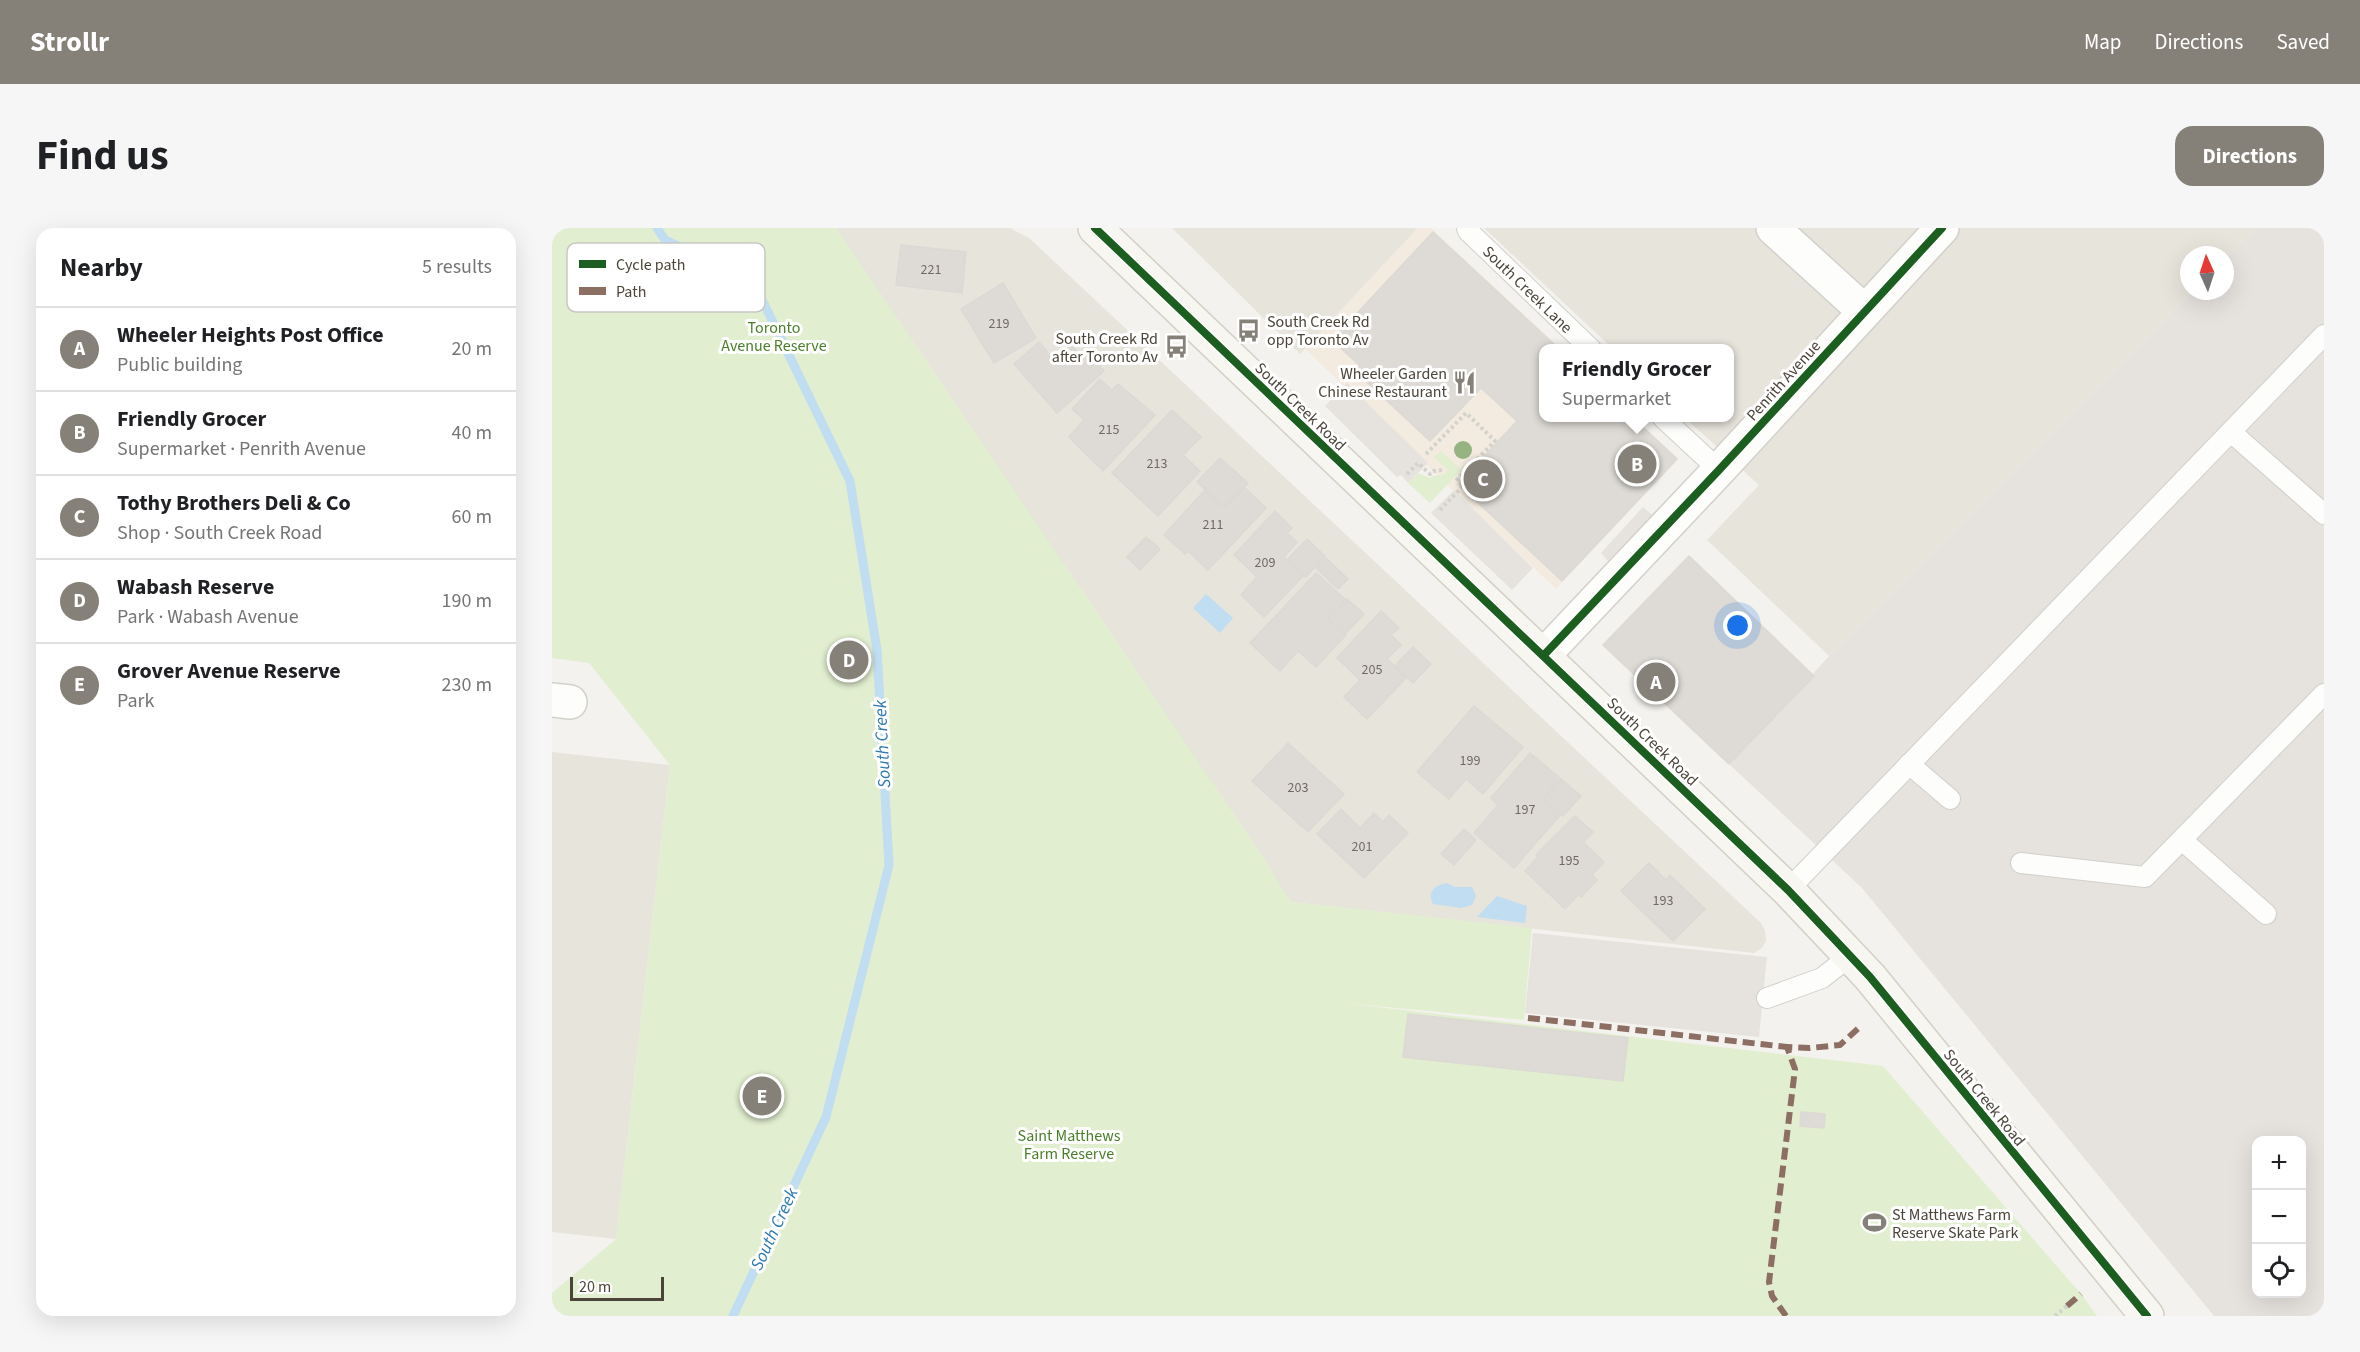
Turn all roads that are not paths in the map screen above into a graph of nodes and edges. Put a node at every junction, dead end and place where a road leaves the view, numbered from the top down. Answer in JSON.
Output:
{"nodes":[{"id":1,"x":1095,"y":228,"type":"edge"},
{"id":2,"x":1467,"y":228,"type":"edge"},
{"id":3,"x":1773,"y":228,"type":"edge"},
{"id":4,"x":1942,"y":228,"type":"edge"},
{"id":5,"x":1864,"y":311,"type":"junction"},
{"id":6,"x":2324,"y":335,"type":"edge"},
{"id":7,"x":1587,"y":344,"type":"edge"},
{"id":8,"x":1668,"y":422,"type":"edge"},
{"id":9,"x":2231,"y":432,"type":"junction"},
{"id":10,"x":1719,"y":470,"type":"junction"},
{"id":11,"x":2324,"y":514,"type":"edge"},
{"id":12,"x":1544,"y":655,"type":"junction"},
{"id":13,"x":2324,"y":694,"type":"edge"},
{"id":14,"x":1909,"y":764,"type":"junction"},
{"id":15,"x":1950,"y":799,"type":"dead end"},
{"id":16,"x":2182,"y":840,"type":"junction"},
{"id":17,"x":2021,"y":863,"type":"dead end"},
{"id":18,"x":1788,"y":890,"type":"junction"},
{"id":19,"x":2266,"y":914,"type":"dead end"},
{"id":20,"x":1850,"y":956,"type":"junction"},
{"id":21,"x":1767,"y":998,"type":"dead end"},
{"id":22,"x":2147,"y":1316,"type":"edge"}],
"edges":[{"from":1,"to":12,"type":"street","name":"South Creek Road"},
{"from":2,"to":7,"type":"lane","name":"South Creek Lane"},
{"from":3,"to":5,"type":"street"},
{"from":4,"to":5,"type":"street","name":"Penrith Avenue"},
{"from":5,"to":10,"type":"street","name":"Penrith Avenue"},
{"from":6,"to":9,"type":"lane"},
{"from":8,"to":10,"type":"lane"},
{"from":9,"to":11,"type":"lane"},
{"from":9,"to":14,"type":"lane"},
{"from":10,"to":12,"type":"street","name":"Penrith Avenue"},
{"from":12,"to":18,"type":"street","name":"South Creek Road"},
{"from":13,"to":16,"type":"lane"},
{"from":14,"to":15,"type":"lane"},
{"from":14,"to":18,"type":"lane"},
{"from":16,"to":17,"type":"lane"},
{"from":16,"to":19,"type":"lane"},
{"from":18,"to":20,"type":"street","name":"South Creek Road"},
{"from":20,"to":21,"type":"lane"},
{"from":20,"to":22,"type":"street","name":"South Creek Road"}]}
